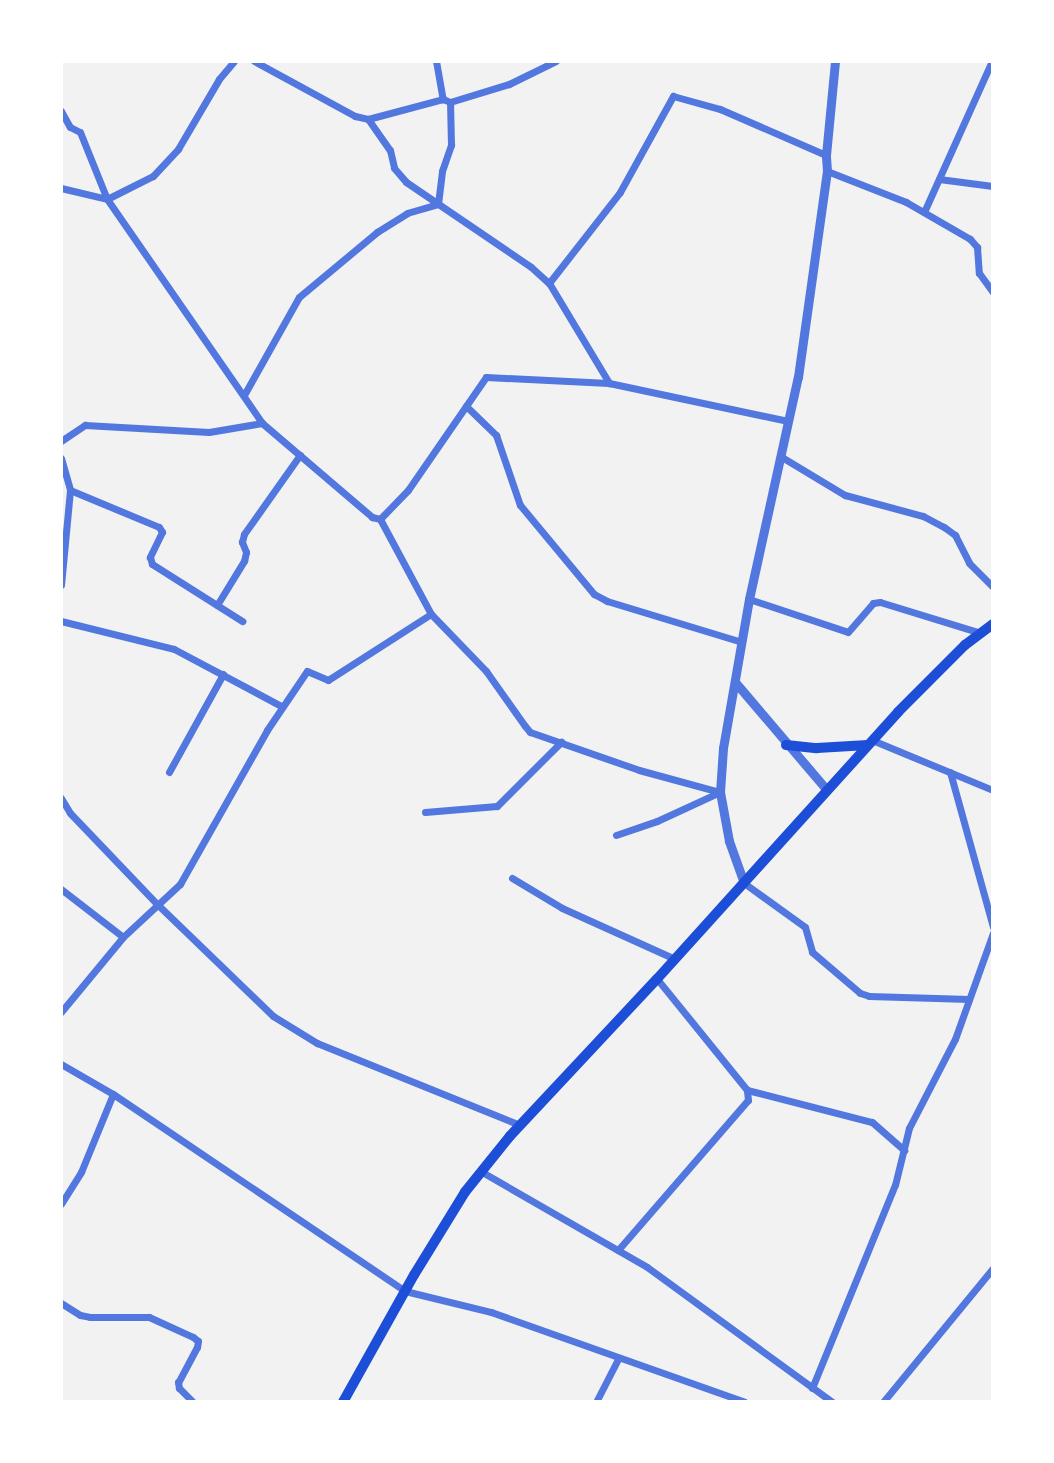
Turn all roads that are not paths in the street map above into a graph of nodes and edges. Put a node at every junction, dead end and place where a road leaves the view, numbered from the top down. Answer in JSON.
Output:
{"nodes":[{"id":1,"x":234,"y":61,"type":"edge"},
{"id":2,"x":252,"y":61,"type":"edge"},
{"id":3,"x":436,"y":61,"type":"edge"},
{"id":4,"x":556,"y":61,"type":"edge"},
{"id":5,"x":835,"y":61,"type":"edge"},
{"id":6,"x":992,"y":61,"type":"edge"},
{"id":7,"x":446,"y":101,"type":"junction"},
{"id":8,"x":61,"y":111,"type":"edge"},
{"id":9,"x":368,"y":119,"type":"junction"},
{"id":10,"x":826,"y":155,"type":"junction"},
{"id":11,"x":827,"y":171,"type":"junction"},
{"id":12,"x":939,"y":179,"type":"junction"},
{"id":13,"x":993,"y":186,"type":"edge"},
{"id":14,"x":61,"y":188,"type":"edge"},
{"id":15,"x":107,"y":199,"type":"junction"},
{"id":16,"x":438,"y":204,"type":"junction"},
{"id":17,"x":924,"y":212,"type":"junction"},
{"id":18,"x":549,"y":283,"type":"junction"},
{"id":19,"x":993,"y":292,"type":"edge"},
{"id":20,"x":609,"y":383,"type":"junction"},
{"id":21,"x":244,"y":395,"type":"junction"},
{"id":22,"x":466,"y":406,"type":"junction"},
{"id":23,"x":788,"y":421,"type":"junction"},
{"id":24,"x":262,"y":423,"type":"junction"},
{"id":25,"x":61,"y":441,"type":"edge"},
{"id":26,"x":300,"y":455,"type":"junction"},
{"id":27,"x":780,"y":456,"type":"junction"},
{"id":28,"x":61,"y":458,"type":"edge"},
{"id":29,"x":69,"y":490,"type":"junction"},
{"id":30,"x":380,"y":519,"type":"junction"},
{"id":31,"x":61,"y":585,"type":"edge"},
{"id":32,"x":993,"y":587,"type":"edge"},
{"id":33,"x":749,"y":599,"type":"junction"},
{"id":34,"x":217,"y":605,"type":"junction"},
{"id":35,"x":431,"y":614,"type":"junction"},
{"id":36,"x":61,"y":621,"type":"edge"},
{"id":37,"x":242,"y":621,"type":"dead end"},
{"id":38,"x":993,"y":624,"type":"edge"},
{"id":39,"x":981,"y":633,"type":"junction"},
{"id":40,"x":742,"y":642,"type":"junction"},
{"id":41,"x":223,"y":674,"type":"junction"},
{"id":42,"x":734,"y":682,"type":"junction"},
{"id":43,"x":281,"y":706,"type":"junction"},
{"id":44,"x":561,"y":742,"type":"junction"},
{"id":45,"x":870,"y":742,"type":"junction"},
{"id":46,"x":786,"y":745,"type":"junction"},
{"id":47,"x":169,"y":772,"type":"dead end"},
{"id":48,"x":950,"y":772,"type":"junction"},
{"id":49,"x":827,"y":790,"type":"junction"},
{"id":50,"x":993,"y":790,"type":"edge"},
{"id":51,"x":720,"y":792,"type":"junction"},
{"id":52,"x":61,"y":798,"type":"edge"},
{"id":53,"x":61,"y":807,"type":"edge"},
{"id":54,"x":425,"y":812,"type":"dead end"},
{"id":55,"x":70,"y":813,"type":"junction"},
{"id":56,"x":616,"y":835,"type":"dead end"},
{"id":57,"x":512,"y":878,"type":"dead end"},
{"id":58,"x":744,"y":883,"type":"junction"},
{"id":59,"x":61,"y":888,"type":"edge"},
{"id":60,"x":157,"y":904,"type":"junction"},
{"id":61,"x":993,"y":927,"type":"edge"},
{"id":62,"x":993,"y":933,"type":"edge"},
{"id":63,"x":123,"y":937,"type":"junction"},
{"id":64,"x":675,"y":959,"type":"junction"},
{"id":65,"x":657,"y":979,"type":"junction"},
{"id":66,"x":969,"y":999,"type":"junction"},
{"id":67,"x":61,"y":1012,"type":"edge"},
{"id":68,"x":61,"y":1065,"type":"edge"},
{"id":69,"x":747,"y":1090,"type":"junction"},
{"id":70,"x":113,"y":1094,"type":"junction"},
{"id":71,"x":520,"y":1125,"type":"junction"},
{"id":72,"x":904,"y":1150,"type":"junction"},
{"id":73,"x":482,"y":1172,"type":"junction"},
{"id":74,"x":61,"y":1204,"type":"edge"},
{"id":75,"x":618,"y":1250,"type":"junction"},
{"id":76,"x":993,"y":1268,"type":"edge"},
{"id":77,"x":405,"y":1291,"type":"junction"},
{"id":78,"x":61,"y":1303,"type":"edge"},
{"id":79,"x":618,"y":1359,"type":"junction"},
{"id":80,"x":813,"y":1388,"type":"junction"},
{"id":81,"x":192,"y":1402,"type":"edge"},
{"id":82,"x":343,"y":1402,"type":"edge"},
{"id":83,"x":596,"y":1402,"type":"edge"},
{"id":84,"x":744,"y":1402,"type":"edge"},
{"id":85,"x":832,"y":1402,"type":"edge"},
{"id":86,"x":883,"y":1402,"type":"edge"}],
"edges":[{"from":1,"to":15,"type":"street"},
{"from":2,"to":9,"type":"street"},
{"from":3,"to":7,"type":"street"},
{"from":4,"to":7,"type":"street"},
{"from":5,"to":10,"type":"street"},
{"from":6,"to":12,"type":"street"},
{"from":7,"to":9,"type":"street"},
{"from":7,"to":16,"type":"street"},
{"from":8,"to":15,"type":"street"},
{"from":9,"to":16,"type":"street"},
{"from":10,"to":11,"type":"street"},
{"from":10,"to":18,"type":"street"},
{"from":11,"to":17,"type":"street"},
{"from":11,"to":23,"type":"street"},
{"from":12,"to":13,"type":"street"},
{"from":12,"to":17,"type":"street"},
{"from":14,"to":15,"type":"street"},
{"from":15,"to":21,"type":"street"},
{"from":16,"to":18,"type":"street"},
{"from":16,"to":21,"type":"street"},
{"from":17,"to":19,"type":"street"},
{"from":18,"to":20,"type":"street"},
{"from":20,"to":22,"type":"street"},
{"from":20,"to":23,"type":"street"},
{"from":21,"to":24,"type":"street"},
{"from":22,"to":30,"type":"street"},
{"from":22,"to":40,"type":"street"},
{"from":23,"to":27,"type":"street"},
{"from":24,"to":25,"type":"street"},
{"from":24,"to":26,"type":"street"},
{"from":26,"to":30,"type":"street"},
{"from":26,"to":34,"type":"street"},
{"from":27,"to":32,"type":"street"},
{"from":27,"to":33,"type":"street"},
{"from":28,"to":29,"type":"street"},
{"from":29,"to":31,"type":"street"},
{"from":29,"to":34,"type":"street"},
{"from":30,"to":35,"type":"street"},
{"from":33,"to":39,"type":"street"},
{"from":33,"to":40,"type":"street"},
{"from":34,"to":37,"type":"street"},
{"from":35,"to":43,"type":"street"},
{"from":35,"to":44,"type":"street"},
{"from":36,"to":41,"type":"street"},
{"from":38,"to":39,"type":"main road"},
{"from":39,"to":45,"type":"main road"},
{"from":40,"to":42,"type":"street"},
{"from":41,"to":43,"type":"street"},
{"from":41,"to":47,"type":"street"},
{"from":42,"to":46,"type":"street"},
{"from":42,"to":51,"type":"street"},
{"from":43,"to":60,"type":"street"},
{"from":44,"to":51,"type":"street"},
{"from":44,"to":54,"type":"street"},
{"from":45,"to":46,"type":"main road"},
{"from":45,"to":48,"type":"street"},
{"from":45,"to":49,"type":"main road"},
{"from":46,"to":49,"type":"street"},
{"from":48,"to":50,"type":"street"},
{"from":48,"to":61,"type":"street"},
{"from":49,"to":58,"type":"main road"},
{"from":51,"to":56,"type":"street"},
{"from":51,"to":58,"type":"street"},
{"from":52,"to":55,"type":"street"},
{"from":53,"to":55,"type":"street"},
{"from":55,"to":60,"type":"street"},
{"from":57,"to":64,"type":"street"},
{"from":58,"to":64,"type":"main road"},
{"from":58,"to":66,"type":"street"},
{"from":59,"to":63,"type":"street"},
{"from":60,"to":63,"type":"street"},
{"from":60,"to":71,"type":"street"},
{"from":62,"to":66,"type":"street"},
{"from":63,"to":67,"type":"street"},
{"from":64,"to":65,"type":"main road"},
{"from":65,"to":69,"type":"street"},
{"from":65,"to":71,"type":"main road"},
{"from":66,"to":72,"type":"street"},
{"from":68,"to":70,"type":"street"},
{"from":69,"to":72,"type":"street"},
{"from":69,"to":75,"type":"street"},
{"from":70,"to":74,"type":"street"},
{"from":70,"to":77,"type":"street"},
{"from":71,"to":73,"type":"main road"},
{"from":72,"to":80,"type":"street"},
{"from":73,"to":75,"type":"street"},
{"from":73,"to":77,"type":"main road"},
{"from":75,"to":80,"type":"street"},
{"from":76,"to":86,"type":"street"},
{"from":77,"to":79,"type":"street"},
{"from":77,"to":82,"type":"main road"},
{"from":78,"to":81,"type":"street"},
{"from":79,"to":83,"type":"street"},
{"from":79,"to":84,"type":"street"},
{"from":80,"to":85,"type":"street"}]}
